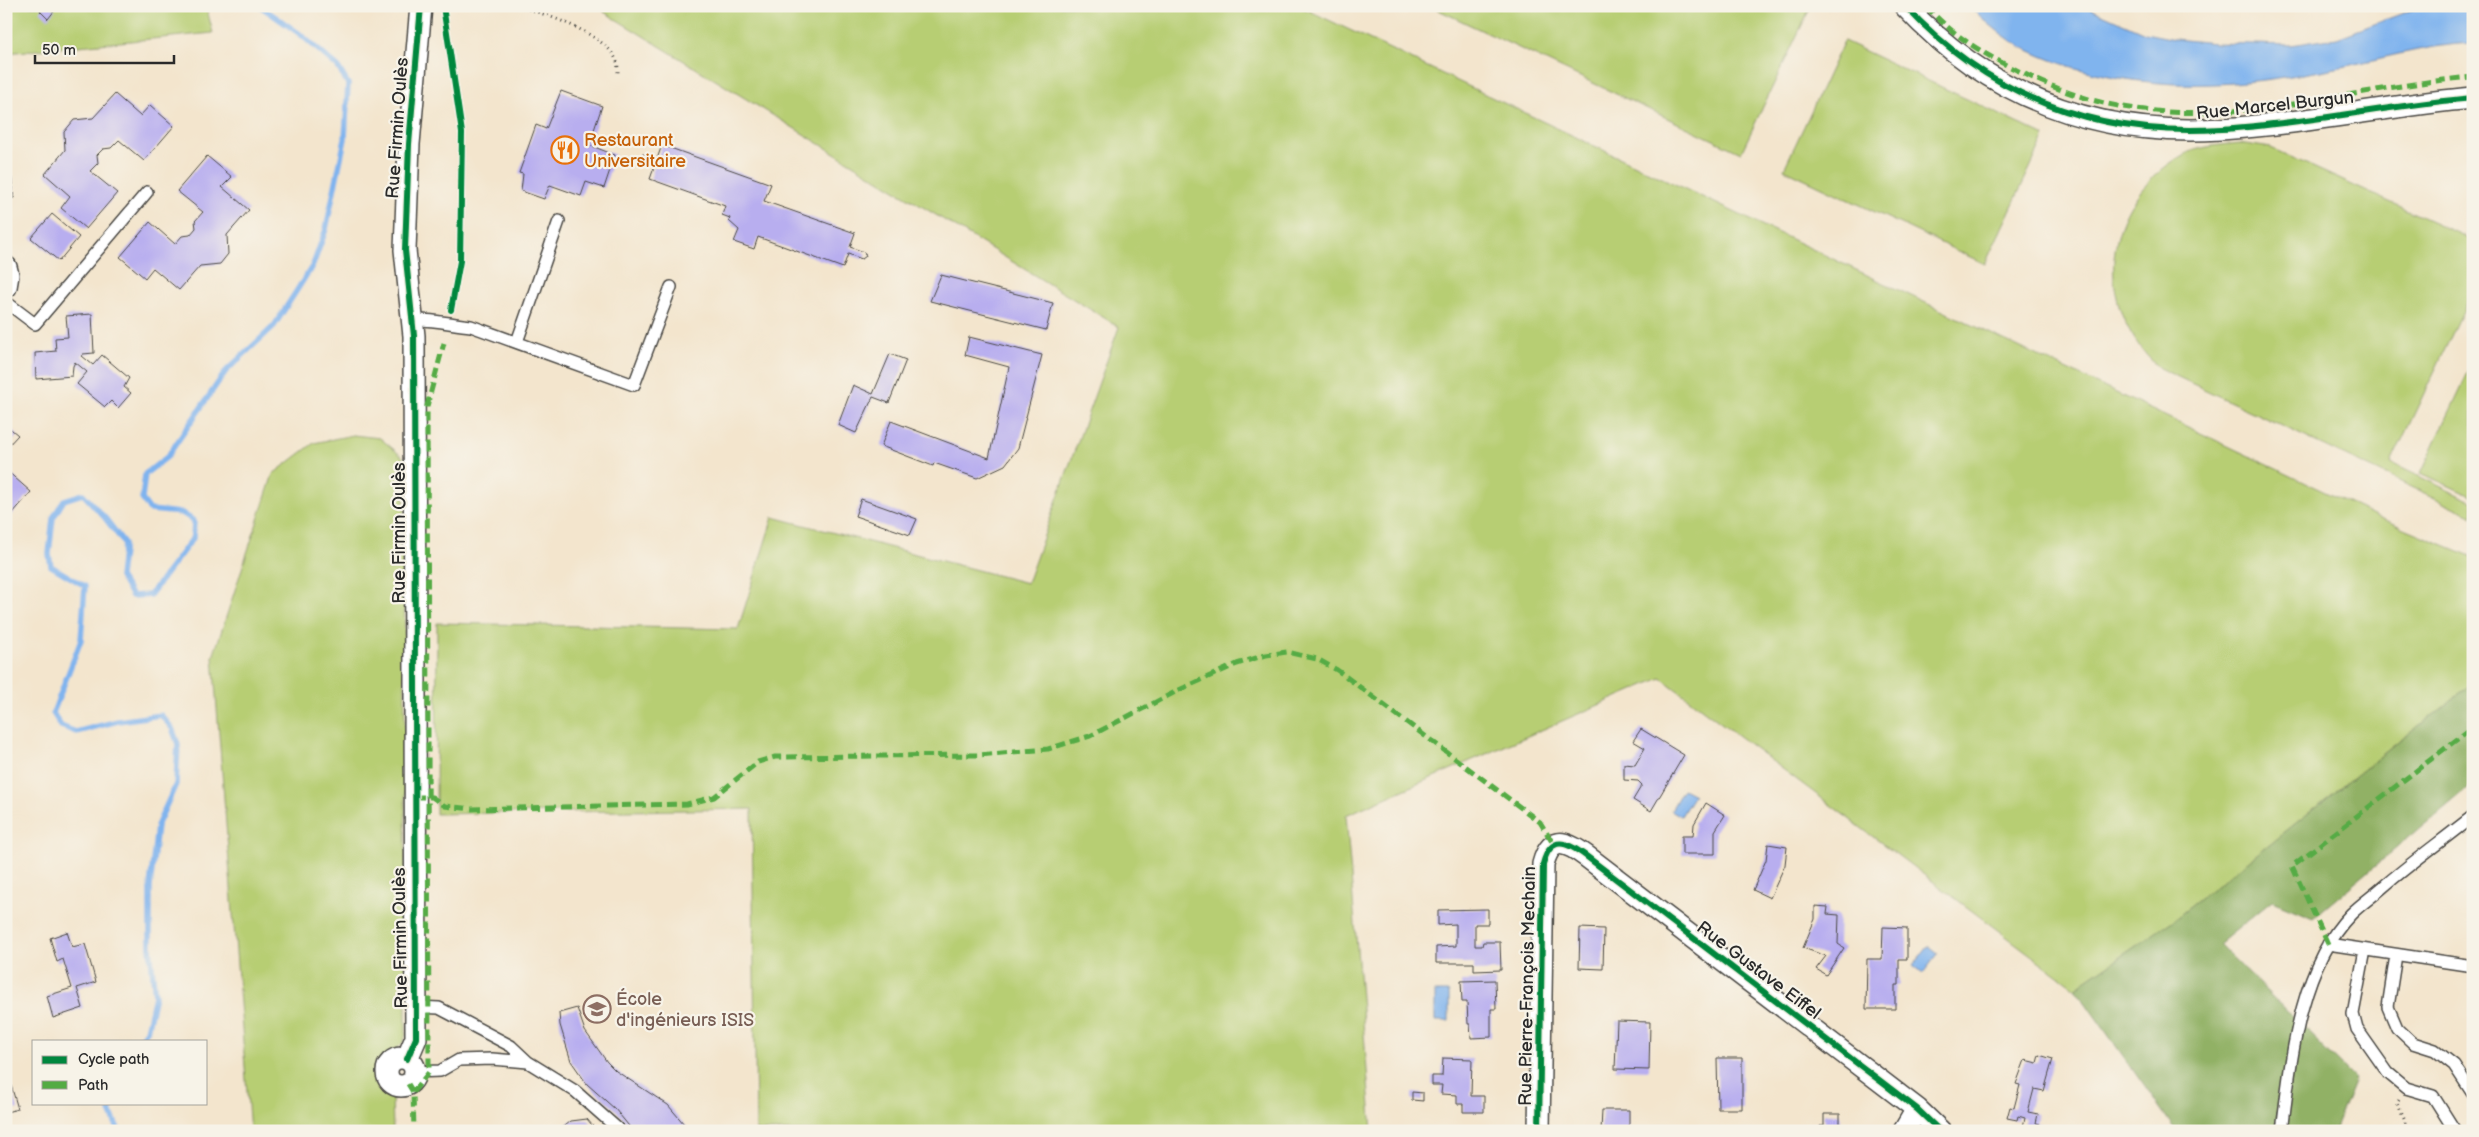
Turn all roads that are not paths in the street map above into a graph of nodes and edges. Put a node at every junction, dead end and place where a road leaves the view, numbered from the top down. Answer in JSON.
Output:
{"nodes":[{"id":1,"x":421,"y":6,"type":"edge"},
{"id":2,"x":1905,"y":6,"type":"edge"},
{"id":3,"x":2473,"y":98,"type":"edge"},
{"id":4,"x":147,"y":192,"type":"dead end"},
{"id":5,"x":559,"y":221,"type":"dead end"},
{"id":6,"x":6,"y":268,"type":"edge"},
{"id":7,"x":6,"y":286,"type":"edge"},
{"id":8,"x":671,"y":287,"type":"dead end"},
{"id":9,"x":6,"y":302,"type":"edge"},
{"id":10,"x":413,"y":320,"type":"junction"},
{"id":11,"x":517,"y":342,"type":"junction"},
{"id":12,"x":2473,"y":816,"type":"edge"},
{"id":13,"x":1554,"y":844,"type":"joint"},
{"id":14,"x":2328,"y":944,"type":"junction"},
{"id":15,"x":2364,"y":950,"type":"junction"},
{"id":16,"x":2396,"y":955,"type":"junction"},
{"id":17,"x":2473,"y":966,"type":"edge"},
{"id":18,"x":416,"y":1007,"type":"junction"},
{"id":19,"x":528,"y":1062,"type":"junction"},
{"id":20,"x":411,"y":1065,"type":"joint"},
{"id":21,"x":2473,"y":1094,"type":"edge"},
{"id":22,"x":1917,"y":1109,"type":"junction"},
{"id":23,"x":618,"y":1129,"type":"dead end"},
{"id":24,"x":1539,"y":1131,"type":"edge"},
{"id":25,"x":1904,"y":1131,"type":"edge"},
{"id":26,"x":1940,"y":1131,"type":"edge"},
{"id":27,"x":2282,"y":1131,"type":"edge"},
{"id":28,"x":2455,"y":1131,"type":"edge"}],
"edges":[{"from":1,"to":10,"type":"street","name":"Rue Firmin Oulès"},
{"from":2,"to":3,"type":"street","name":"Rue Marcel Burgun"},
{"from":4,"to":9,"type":"lane"},
{"from":5,"to":11,"type":"lane"},
{"from":6,"to":7,"type":"street"},
{"from":8,"to":11,"type":"lane"},
{"from":10,"to":11,"type":"lane"},
{"from":10,"to":18,"type":"street","name":"Rue Firmin Oulès"},
{"from":12,"to":14,"type":"lane"},
{"from":13,"to":22,"type":"street","name":"Rue Gustave Eiffel"},
{"from":13,"to":24,"type":"street","name":"Rue Pierre-François Mechain"},
{"from":14,"to":15,"type":"lane"},
{"from":14,"to":27,"type":"lane"},
{"from":15,"to":16,"type":"lane"},
{"from":15,"to":28,"type":"lane"},
{"from":16,"to":17,"type":"lane"},
{"from":16,"to":21,"type":"lane"},
{"from":18,"to":19,"type":"lane"},
{"from":18,"to":20,"type":"street","name":"Rue Firmin Oulès"},
{"from":19,"to":20,"type":"lane"},
{"from":19,"to":23,"type":"lane"},
{"from":22,"to":25,"type":"street"},
{"from":22,"to":26,"type":"street","name":"Rue Gustave Eiffel"}]}
